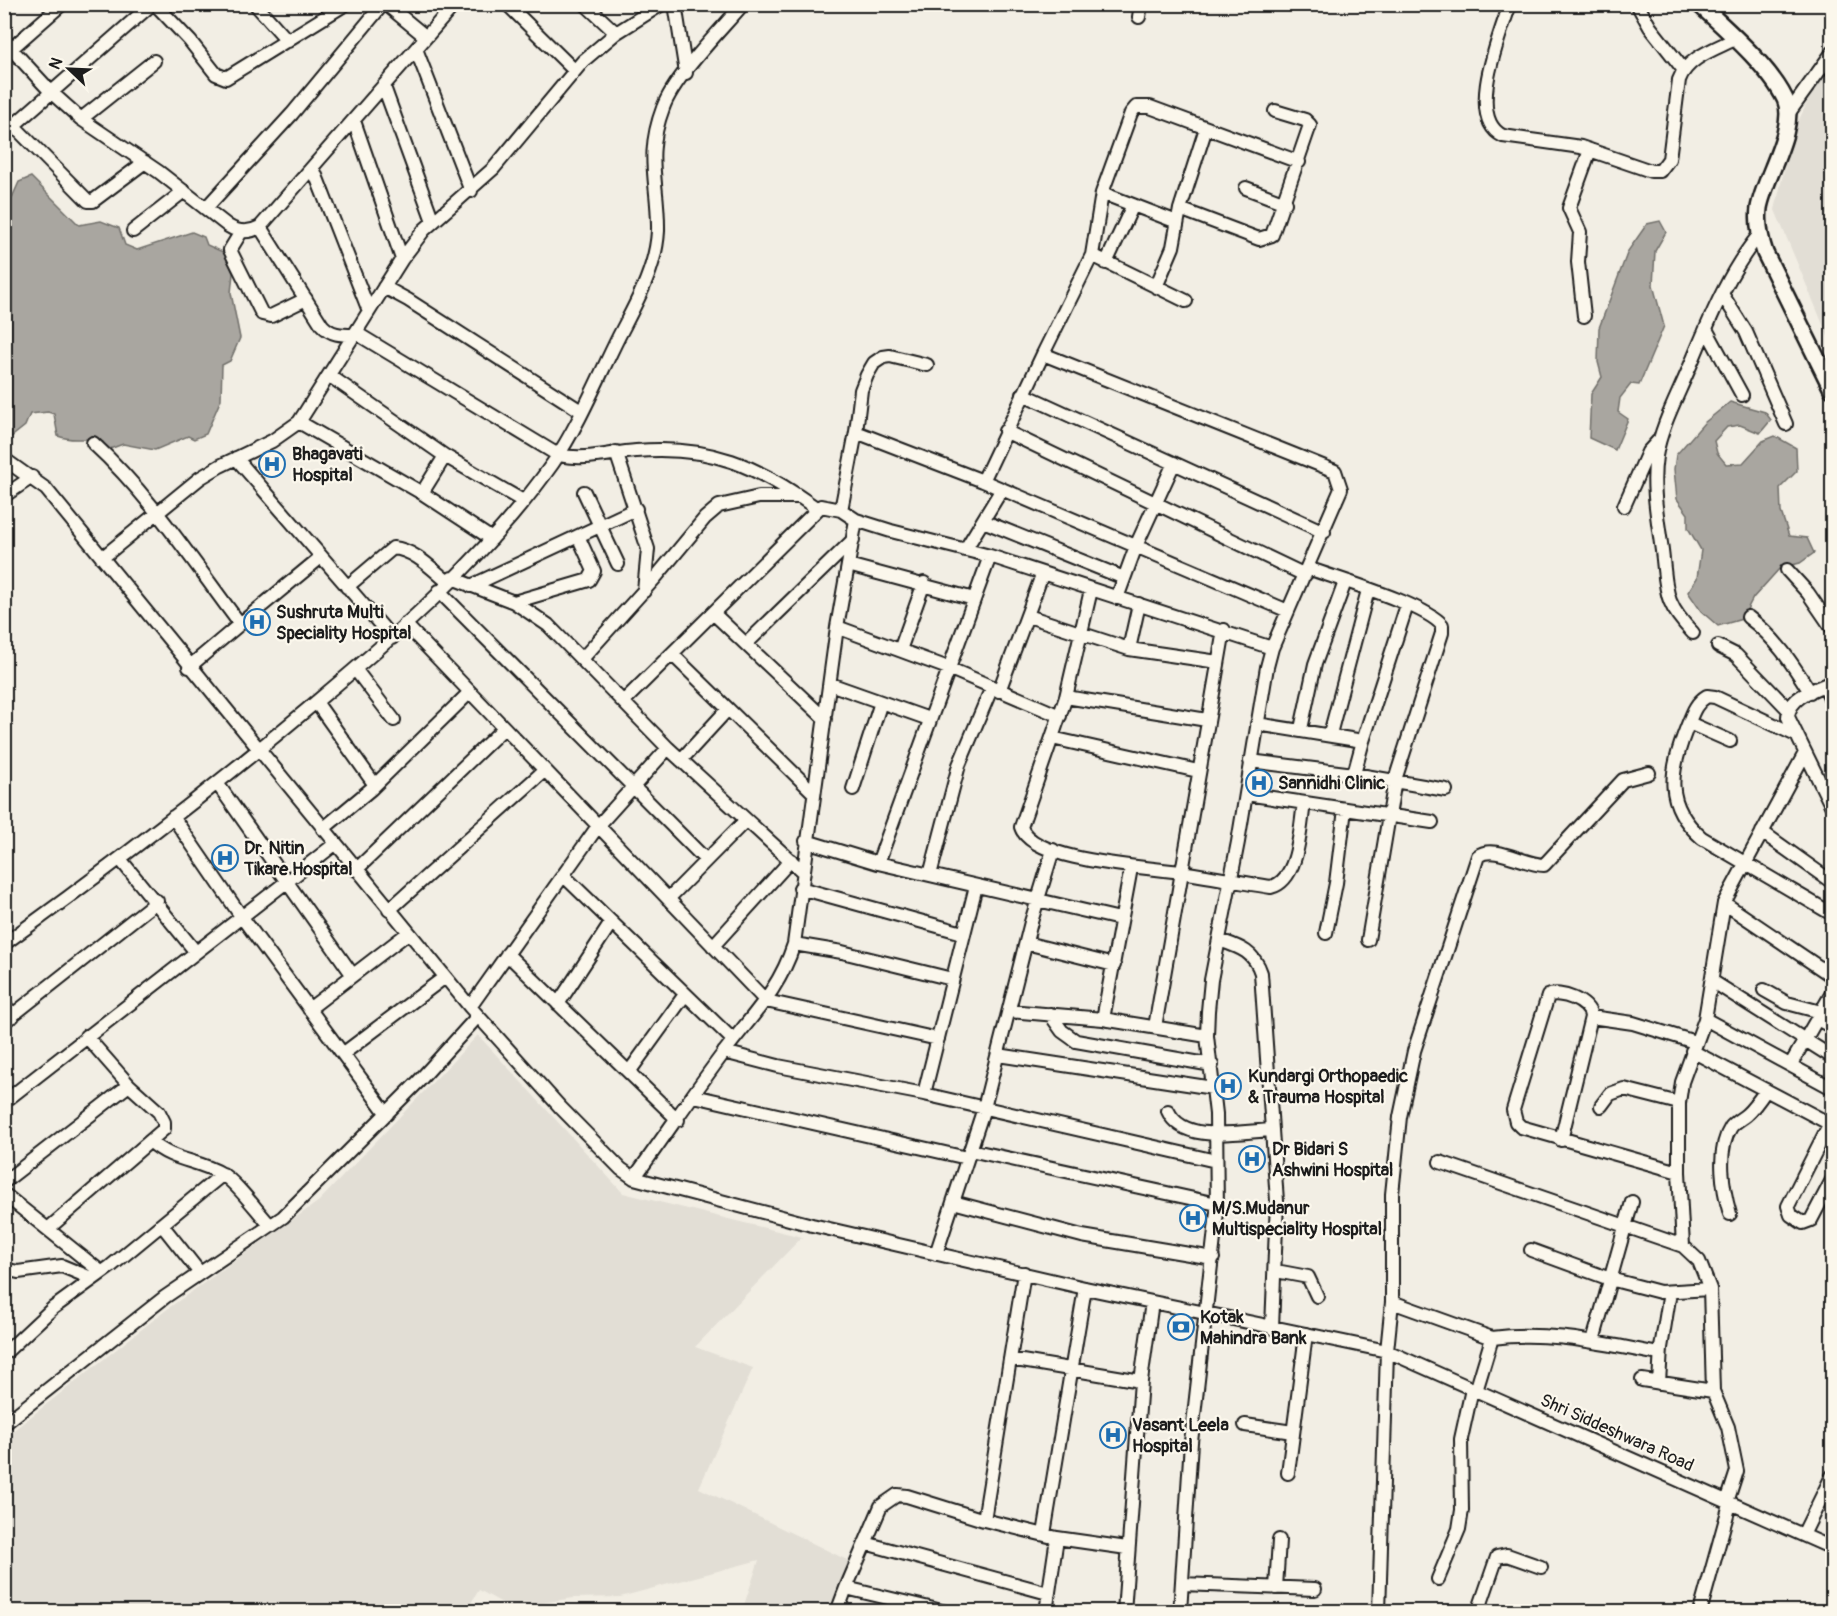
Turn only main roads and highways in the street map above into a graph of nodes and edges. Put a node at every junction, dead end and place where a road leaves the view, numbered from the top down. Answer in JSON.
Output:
{"nodes":[{"id":1,"x":1699,"y":4,"type":"edge"},
{"id":2,"x":1833,"y":389,"type":"edge"}],
"edges":[{"from":1,"to":2,"type":"main road"}]}
